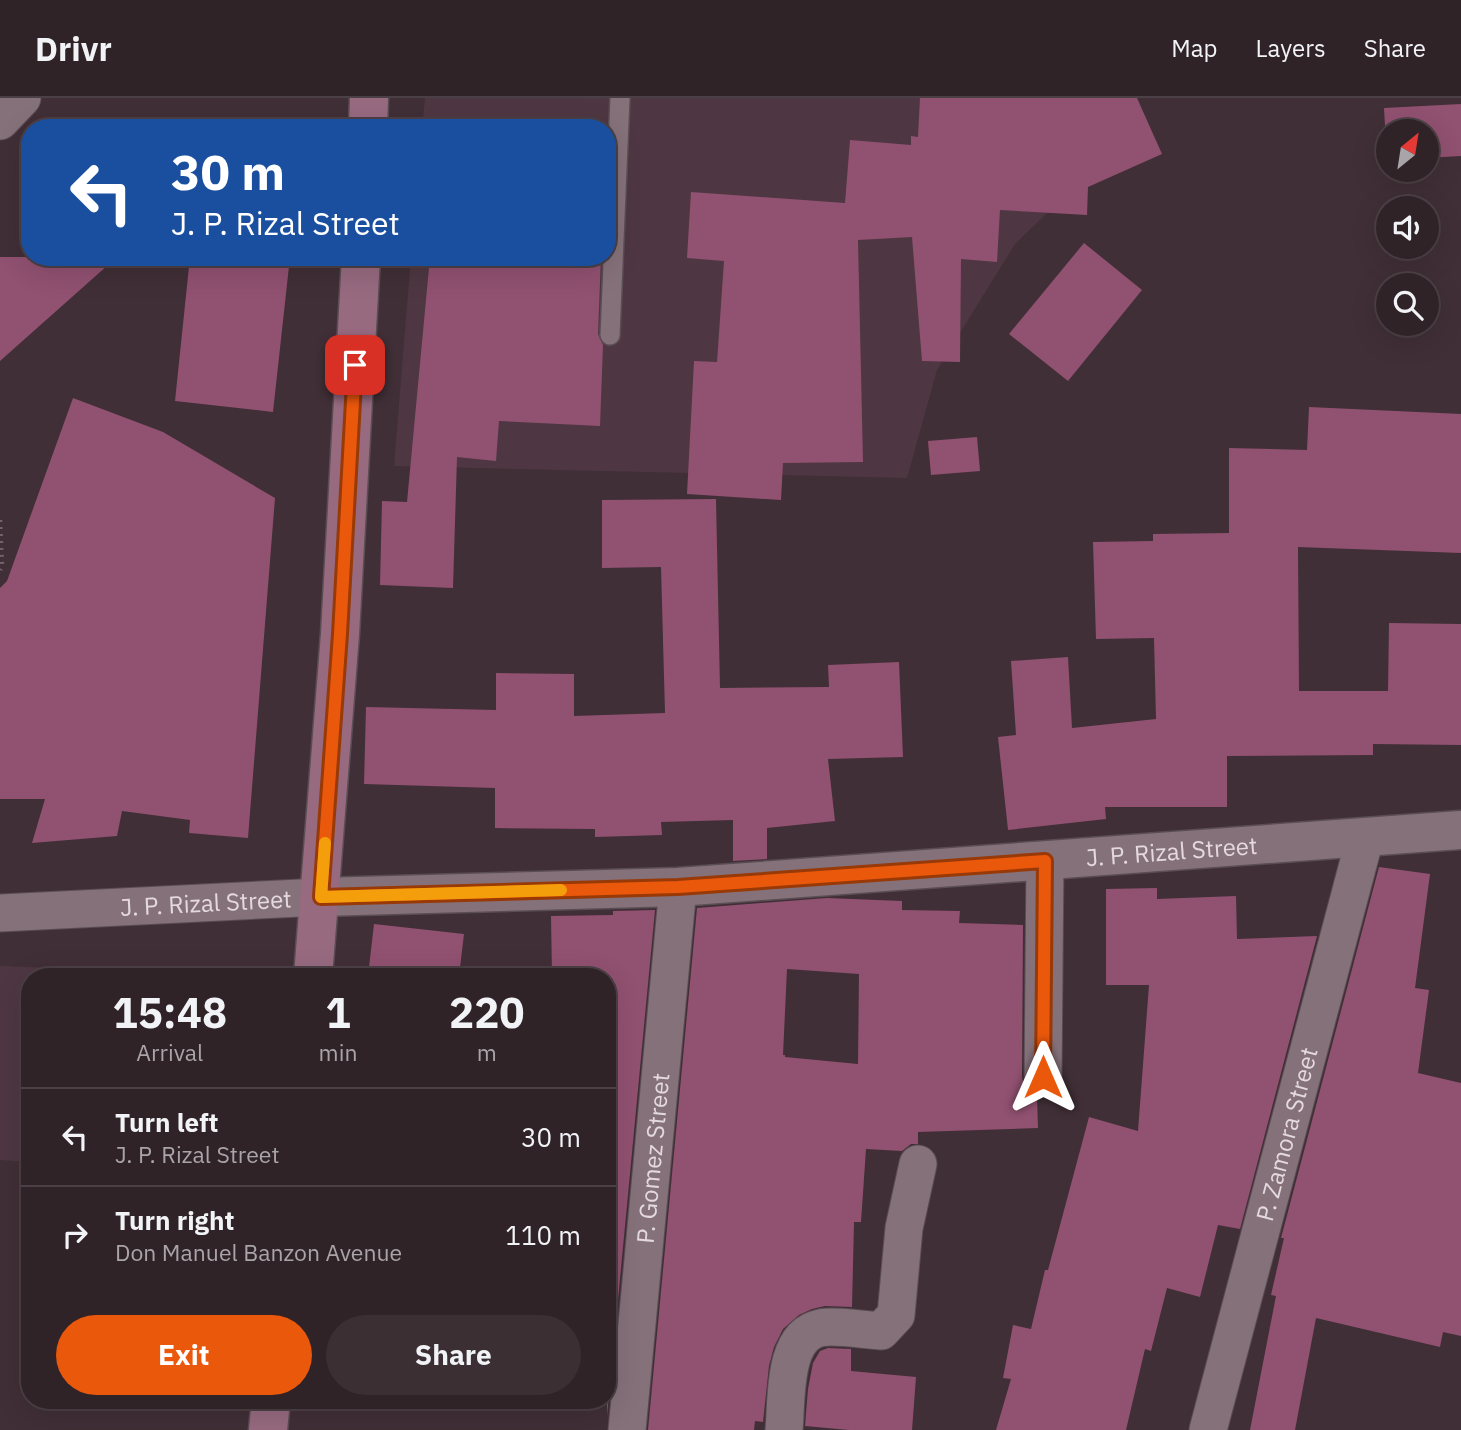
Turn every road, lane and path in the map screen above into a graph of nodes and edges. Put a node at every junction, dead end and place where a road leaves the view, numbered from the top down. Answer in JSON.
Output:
{"nodes":[{"id":1,"x":22,"y":98,"type":"edge"},
{"id":2,"x":369,"y":98,"type":"edge"},
{"id":3,"x":621,"y":98,"type":"edge"},
{"id":4,"x":368,"y":119,"type":"edge"},
{"id":5,"x":0,"y":121,"type":"edge"},
{"id":6,"x":616,"y":206,"type":"edge"},
{"id":7,"x":360,"y":266,"type":"edge"},
{"id":8,"x":613,"y":266,"type":"edge"},
{"id":9,"x":610,"y":335,"type":"dead end"},
{"id":10,"x":0,"y":520,"type":"edge"},
{"id":11,"x":0,"y":570,"type":"edge"},
{"id":12,"x":1461,"y":830,"type":"edge"},
{"id":13,"x":1365,"y":838,"type":"junction"},
{"id":14,"x":1045,"y":861,"type":"junction"},
{"id":15,"x":678,"y":887,"type":"junction"},
{"id":16,"x":321,"y":897,"type":"junction"},
{"id":17,"x":0,"y":913,"type":"edge"},
{"id":18,"x":314,"y":968,"type":"edge"},
{"id":19,"x":1043,"y":1077,"type":"dead end"},
{"id":20,"x":918,"y":1164,"type":"dead end"},
{"id":21,"x":270,"y":1409,"type":"edge"},
{"id":22,"x":268,"y":1430,"type":"edge"},
{"id":23,"x":627,"y":1430,"type":"edge"},
{"id":24,"x":784,"y":1430,"type":"edge"},
{"id":25,"x":1208,"y":1430,"type":"edge"}],
"edges":[{"from":1,"to":5,"type":"street"},
{"from":2,"to":4,"type":"main road"},
{"from":3,"to":6,"type":"lane"},
{"from":7,"to":16,"type":"main road"},
{"from":8,"to":9,"type":"lane"},
{"from":10,"to":11,"type":"path"},
{"from":12,"to":13,"type":"street","name":"J. P. Rizal Street"},
{"from":13,"to":14,"type":"street","name":"J. P. Rizal Street"},
{"from":13,"to":25,"type":"street","name":"P. Zamora Street"},
{"from":14,"to":15,"type":"street","name":"J. P. Rizal Street"},
{"from":14,"to":19,"type":"street"},
{"from":15,"to":16,"type":"street","name":"J. P. Rizal Street"},
{"from":15,"to":23,"type":"street","name":"P. Gomez Street"},
{"from":16,"to":17,"type":"street","name":"J. P. Rizal Street"},
{"from":16,"to":18,"type":"main road"},
{"from":20,"to":24,"type":"street"},
{"from":21,"to":22,"type":"main road"}]}
